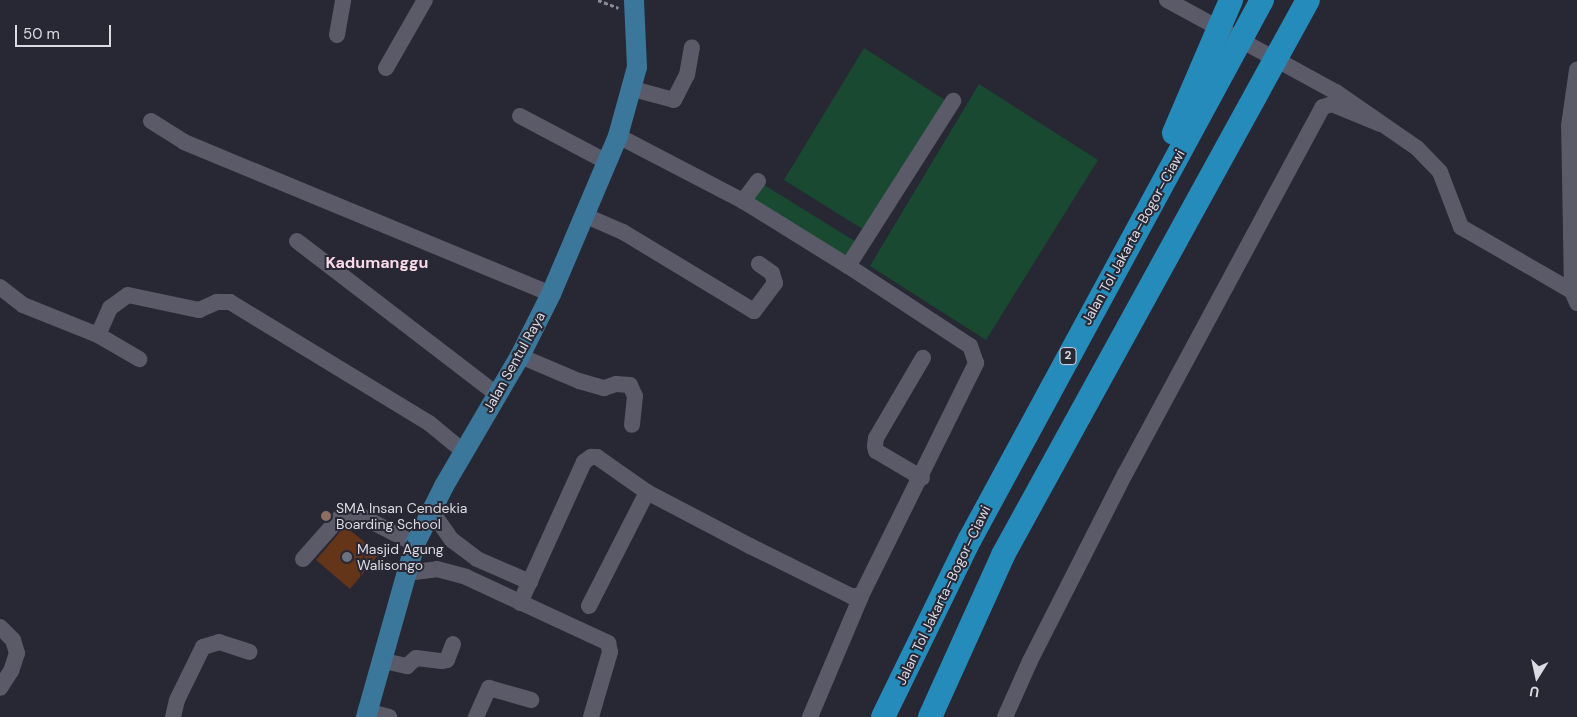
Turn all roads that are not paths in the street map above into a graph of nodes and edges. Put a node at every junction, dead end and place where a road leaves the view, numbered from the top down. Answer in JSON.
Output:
{"nodes":[{"id":1,"x":343,"y":0,"type":"edge"},
{"id":2,"x":425,"y":0,"type":"edge"},
{"id":3,"x":1167,"y":0,"type":"edge"},
{"id":4,"x":1232,"y":0,"type":"edge"},
{"id":5,"x":1262,"y":0,"type":"edge"},
{"id":6,"x":1308,"y":0,"type":"edge"},
{"id":7,"x":635,"y":6,"type":"edge"},
{"id":8,"x":338,"y":35,"type":"dead end"},
{"id":9,"x":692,"y":47,"type":"dead end"},
{"id":10,"x":386,"y":68,"type":"dead end"},
{"id":11,"x":1577,"y":70,"type":"edge"},
{"id":12,"x":633,"y":89,"type":"junction"},
{"id":13,"x":953,"y":101,"type":"dead end"},
{"id":14,"x":520,"y":116,"type":"dead end"},
{"id":15,"x":151,"y":121,"type":"dead end"},
{"id":16,"x":1380,"y":124,"type":"junction"},
{"id":17,"x":618,"y":136,"type":"junction"},
{"id":18,"x":605,"y":161,"type":"junction"},
{"id":19,"x":758,"y":181,"type":"dead end"},
{"id":20,"x":743,"y":201,"type":"junction"},
{"id":21,"x":584,"y":215,"type":"junction"},
{"id":22,"x":297,"y":241,"type":"dead end"},
{"id":23,"x":759,"y":264,"type":"dead end"},
{"id":24,"x":848,"y":266,"type":"junction"},
{"id":25,"x":1116,"y":267,"type":"junction"},
{"id":26,"x":1,"y":287,"type":"edge"},
{"id":27,"x":551,"y":294,"type":"junction"},
{"id":28,"x":1574,"y":297,"type":"edge"},
{"id":29,"x":98,"y":336,"type":"junction"},
{"id":30,"x":520,"y":356,"type":"junction"},
{"id":31,"x":923,"y":358,"type":"dead end"},
{"id":32,"x":139,"y":359,"type":"dead end"},
{"id":33,"x":498,"y":395,"type":"junction"},
{"id":34,"x":632,"y":425,"type":"dead end"},
{"id":35,"x":464,"y":452,"type":"junction"},
{"id":36,"x":922,"y":478,"type":"junction"},
{"id":37,"x":647,"y":492,"type":"junction"},
{"id":38,"x":430,"y":509,"type":"junction"},
{"id":39,"x":415,"y":544,"type":"junction"},
{"id":40,"x":303,"y":559,"type":"dead end"},
{"id":41,"x":477,"y":559,"type":"junction"},
{"id":42,"x":406,"y":573,"type":"junction"},
{"id":43,"x":466,"y":577,"type":"junction"},
{"id":44,"x":530,"y":582,"type":"junction"},
{"id":45,"x":861,"y":596,"type":"junction"},
{"id":46,"x":520,"y":603,"type":"junction"},
{"id":47,"x":589,"y":606,"type":"dead end"},
{"id":48,"x":0,"y":628,"type":"edge"},
{"id":49,"x":453,"y":644,"type":"dead end"},
{"id":50,"x":249,"y":652,"type":"dead end"},
{"id":51,"x":380,"y":660,"type":"junction"},
{"id":52,"x":0,"y":688,"type":"edge"},
{"id":53,"x":531,"y":700,"type":"dead end"},
{"id":54,"x":366,"y":714,"type":"edge"},
{"id":55,"x":173,"y":717,"type":"edge"},
{"id":56,"x":389,"y":717,"type":"edge"},
{"id":57,"x":476,"y":717,"type":"edge"},
{"id":58,"x":591,"y":717,"type":"edge"},
{"id":59,"x":810,"y":717,"type":"edge"},
{"id":60,"x":883,"y":717,"type":"edge"},
{"id":61,"x":930,"y":717,"type":"edge"},
{"id":62,"x":1005,"y":717,"type":"edge"}],
"edges":[{"from":1,"to":8,"type":"street"},
{"from":2,"to":10,"type":"street"},
{"from":3,"to":16,"type":"street"},
{"from":4,"to":25,"type":"highway"},
{"from":5,"to":25,"type":"highway","name":"Jalan Tol Jakarta–Bogor–Ciawi","number":"2"},
{"from":6,"to":61,"type":"highway"},
{"from":7,"to":12,"type":"main road","name":"Jalan Sentul Raya"},
{"from":9,"to":12,"type":"street"},
{"from":11,"to":28,"type":"street"},
{"from":12,"to":17,"type":"main road","name":"Jalan Sentul Raya"},
{"from":13,"to":24,"type":"street"},
{"from":14,"to":18,"type":"street"},
{"from":15,"to":27,"type":"street"},
{"from":16,"to":28,"type":"street"},
{"from":16,"to":62,"type":"street"},
{"from":17,"to":18,"type":"main road","name":"Jalan Sentul Raya"},
{"from":17,"to":20,"type":"street"},
{"from":18,"to":21,"type":"main road","name":"Jalan Sentul Raya"},
{"from":19,"to":20,"type":"street"},
{"from":20,"to":24,"type":"street"},
{"from":21,"to":23,"type":"street"},
{"from":21,"to":27,"type":"main road","name":"Jalan Sentul Raya"},
{"from":22,"to":33,"type":"street"},
{"from":24,"to":36,"type":"street"},
{"from":25,"to":60,"type":"highway","name":"Jalan Tol Jakarta–Bogor–Ciawi","number":"2"},
{"from":26,"to":29,"type":"street"},
{"from":27,"to":30,"type":"main road","name":"Jalan Sentul Raya"},
{"from":29,"to":32,"type":"street"},
{"from":29,"to":35,"type":"street"},
{"from":30,"to":33,"type":"main road","name":"Jalan Sentul Raya"},
{"from":30,"to":34,"type":"street"},
{"from":31,"to":36,"type":"street"},
{"from":33,"to":35,"type":"main road","name":"Jalan Sentul Raya"},
{"from":35,"to":38,"type":"main road","name":"Jalan Sentul Raya"},
{"from":36,"to":45,"type":"street"},
{"from":37,"to":44,"type":"street"},
{"from":37,"to":45,"type":"street"},
{"from":37,"to":47,"type":"street"},
{"from":38,"to":39,"type":"main road","name":"Jalan Sentul Raya"},
{"from":38,"to":41,"type":"street"},
{"from":39,"to":40,"type":"street"},
{"from":39,"to":42,"type":"main road","name":"Jalan Sentul Raya"},
{"from":41,"to":43,"type":"street"},
{"from":41,"to":44,"type":"street"},
{"from":42,"to":43,"type":"street"},
{"from":42,"to":51,"type":"main road","name":"Jalan Sentul Raya"},
{"from":43,"to":46,"type":"street"},
{"from":44,"to":46,"type":"street"},
{"from":45,"to":59,"type":"street"},
{"from":46,"to":58,"type":"street"},
{"from":48,"to":52,"type":"street"},
{"from":49,"to":51,"type":"street"},
{"from":50,"to":55,"type":"street"},
{"from":51,"to":54,"type":"main road","name":"Jalan Sentul Raya"},
{"from":53,"to":57,"type":"street"},
{"from":54,"to":56,"type":"street"}]}
